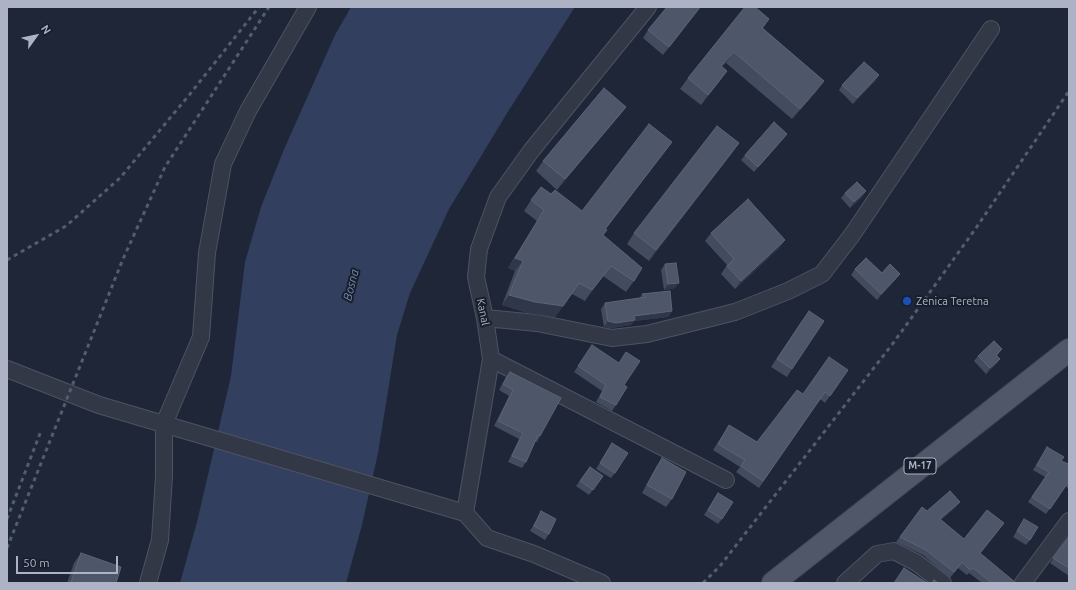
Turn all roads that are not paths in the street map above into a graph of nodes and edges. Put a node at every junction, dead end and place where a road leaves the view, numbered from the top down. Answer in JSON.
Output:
{"nodes":[{"id":1,"x":308,"y":7,"type":"edge"},
{"id":2,"x":648,"y":7,"type":"edge"},
{"id":3,"x":991,"y":29,"type":"dead end"},
{"id":4,"x":485,"y":318,"type":"junction"},
{"id":5,"x":1069,"y":350,"type":"edge"},
{"id":6,"x":491,"y":359,"type":"junction"},
{"id":7,"x":7,"y":369,"type":"edge"},
{"id":8,"x":164,"y":424,"type":"junction"},
{"id":9,"x":726,"y":480,"type":"dead end"},
{"id":10,"x":465,"y":513,"type":"junction"},
{"id":11,"x":1069,"y":521,"type":"edge"},
{"id":12,"x":148,"y":583,"type":"edge"},
{"id":13,"x":602,"y":583,"type":"edge"},
{"id":14,"x":773,"y":583,"type":"edge"},
{"id":15,"x":845,"y":583,"type":"edge"},
{"id":16,"x":943,"y":583,"type":"edge"},
{"id":17,"x":1023,"y":583,"type":"edge"}],
"edges":[{"from":1,"to":8,"type":"street"},
{"from":2,"to":4,"type":"street","name":"Kanal"},
{"from":3,"to":4,"type":"street"},
{"from":4,"to":6,"type":"street","name":"Kanal"},
{"from":5,"to":14,"type":"main road","number":"M-17"},
{"from":6,"to":9,"type":"street"},
{"from":6,"to":10,"type":"street","name":"Kanal"},
{"from":7,"to":8,"type":"street"},
{"from":8,"to":10,"type":"street"},
{"from":8,"to":12,"type":"street"},
{"from":10,"to":13,"type":"street"},
{"from":11,"to":17,"type":"street"},
{"from":15,"to":16,"type":"street"}]}
